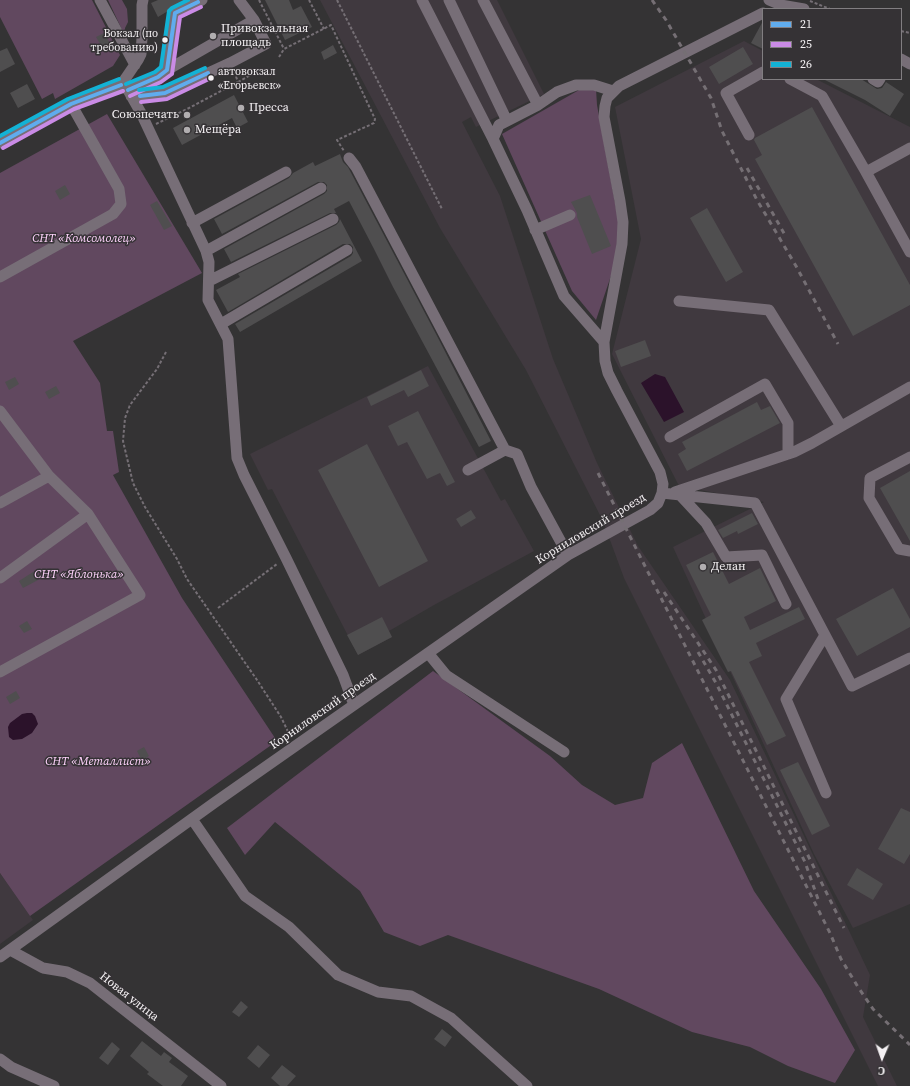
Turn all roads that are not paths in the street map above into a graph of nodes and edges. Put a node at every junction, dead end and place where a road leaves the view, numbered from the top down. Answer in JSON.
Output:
{"nodes":[{"id":1,"x":100,"y":0,"type":"edge"},
{"id":2,"x":239,"y":0,"type":"edge"},
{"id":3,"x":422,"y":0,"type":"edge"},
{"id":4,"x":448,"y":0,"type":"edge"},
{"id":5,"x":483,"y":0,"type":"edge"},
{"id":6,"x":200,"y":1,"type":"edge"},
{"id":7,"x":140,"y":2,"type":"edge"},
{"id":8,"x":762,"y":14,"type":"edge"},
{"id":9,"x":254,"y":20,"type":"junction"},
{"id":10,"x":135,"y":65,"type":"junction"},
{"id":11,"x":167,"y":70,"type":"junction"},
{"id":12,"x":762,"y":73,"type":"edge"},
{"id":13,"x":792,"y":80,"type":"edge"},
{"id":14,"x":127,"y":91,"type":"junction"},
{"id":15,"x":613,"y":91,"type":"junction"},
{"id":16,"x":71,"y":104,"type":"junction"},
{"id":17,"x":538,"y":105,"type":"junction"},
{"id":18,"x":507,"y":121,"type":"junction"},
{"id":19,"x":749,"y":136,"type":"dead end"},
{"id":20,"x":493,"y":139,"type":"junction"},
{"id":21,"x":1,"y":140,"type":"edge"},
{"id":22,"x":910,"y":148,"type":"edge"},
{"id":23,"x":349,"y":158,"type":"road end"},
{"id":24,"x":286,"y":172,"type":"dead end"},
{"id":25,"x":866,"y":172,"type":"junction"},
{"id":26,"x":321,"y":188,"type":"dead end"},
{"id":27,"x":570,"y":215,"type":"dead end"},
{"id":28,"x":333,"y":219,"type":"dead end"},
{"id":29,"x":192,"y":223,"type":"junction"},
{"id":30,"x":535,"y":230,"type":"junction"},
{"id":31,"x":347,"y":250,"type":"dead end"},
{"id":32,"x":206,"y":252,"type":"junction"},
{"id":33,"x":910,"y":252,"type":"edge"},
{"id":34,"x":0,"y":277,"type":"edge"},
{"id":35,"x":209,"y":281,"type":"junction"},
{"id":36,"x":679,"y":301,"type":"dead end"},
{"id":37,"x":220,"y":324,"type":"junction"},
{"id":38,"x":604,"y":342,"type":"junction"},
{"id":39,"x":910,"y":387,"type":"edge"},
{"id":40,"x":0,"y":411,"type":"edge"},
{"id":41,"x":4,"y":425,"type":"edge"},
{"id":42,"x":842,"y":426,"type":"junction"},
{"id":43,"x":670,"y":437,"type":"dead end"},
{"id":44,"x":505,"y":450,"type":"junction"},
{"id":45,"x":788,"y":454,"type":"junction"},
{"id":46,"x":910,"y":457,"type":"edge"},
{"id":47,"x":468,"y":470,"type":"dead end"},
{"id":48,"x":49,"y":476,"type":"junction"},
{"id":49,"x":671,"y":494,"type":"junction"},
{"id":50,"x":0,"y":503,"type":"edge"},
{"id":51,"x":88,"y":514,"type":"junction"},
{"id":52,"x":910,"y":551,"type":"edge"},
{"id":53,"x":568,"y":555,"type":"junction"},
{"id":54,"x":0,"y":578,"type":"edge"},
{"id":55,"x":786,"y":604,"type":"dead end"},
{"id":56,"x":825,"y":635,"type":"junction"},
{"id":57,"x":428,"y":653,"type":"junction"},
{"id":58,"x":910,"y":658,"type":"edge"},
{"id":59,"x":0,"y":672,"type":"edge"},
{"id":60,"x":354,"y":705,"type":"junction"},
{"id":61,"x":564,"y":752,"type":"dead end"},
{"id":62,"x":826,"y":793,"type":"dead end"},
{"id":63,"x":192,"y":819,"type":"junction"},
{"id":64,"x":10,"y":950,"type":"junction"},
{"id":65,"x":0,"y":957,"type":"edge"},
{"id":66,"x":0,"y":1059,"type":"edge"},
{"id":67,"x":54,"y":1086,"type":"edge"},
{"id":68,"x":221,"y":1086,"type":"edge"},
{"id":69,"x":527,"y":1086,"type":"edge"}],
"edges":[{"from":1,"to":10,"type":"street"},
{"from":2,"to":9,"type":"street"},
{"from":3,"to":20,"type":"street"},
{"from":4,"to":18,"type":"street"},
{"from":5,"to":17,"type":"street"},
{"from":6,"to":11,"type":"street"},
{"from":7,"to":10,"type":"street"},
{"from":8,"to":15,"type":"street"},
{"from":9,"to":11,"type":"street"},
{"from":9,"to":14,"type":"street"},
{"from":10,"to":14,"type":"street"},
{"from":11,"to":14,"type":"street"},
{"from":12,"to":19,"type":"street"},
{"from":13,"to":25,"type":"street"},
{"from":14,"to":16,"type":"street"},
{"from":14,"to":29,"type":"street"},
{"from":15,"to":17,"type":"street"},
{"from":15,"to":38,"type":"street"},
{"from":16,"to":21,"type":"street"},
{"from":16,"to":34,"type":"street"},
{"from":17,"to":18,"type":"street"},
{"from":18,"to":20,"type":"street"},
{"from":20,"to":30,"type":"street"},
{"from":22,"to":25,"type":"street"},
{"from":23,"to":44,"type":"street"},
{"from":24,"to":29,"type":"street"},
{"from":25,"to":33,"type":"street"},
{"from":26,"to":32,"type":"street"},
{"from":27,"to":30,"type":"street"},
{"from":28,"to":35,"type":"street"},
{"from":29,"to":32,"type":"street"},
{"from":30,"to":38,"type":"street"},
{"from":31,"to":37,"type":"street"},
{"from":32,"to":35,"type":"street"},
{"from":35,"to":37,"type":"street"},
{"from":36,"to":42,"type":"street"},
{"from":37,"to":60,"type":"street"},
{"from":38,"to":49,"type":"street"},
{"from":39,"to":42,"type":"street"},
{"from":40,"to":41,"type":"street"},
{"from":41,"to":48,"type":"street"},
{"from":42,"to":45,"type":"street"},
{"from":43,"to":45,"type":"street"},
{"from":44,"to":47,"type":"street"},
{"from":44,"to":53,"type":"street"},
{"from":45,"to":49,"type":"street"},
{"from":46,"to":52,"type":"street"},
{"from":48,"to":50,"type":"street"},
{"from":48,"to":51,"type":"street"},
{"from":49,"to":53,"type":"street","name":"Корниловский проезд"},
{"from":49,"to":55,"type":"street"},
{"from":49,"to":56,"type":"street"},
{"from":51,"to":54,"type":"street"},
{"from":51,"to":59,"type":"street"},
{"from":53,"to":57,"type":"street","name":"Корниловский проезд"},
{"from":56,"to":58,"type":"street"},
{"from":56,"to":62,"type":"street"},
{"from":57,"to":60,"type":"street","name":"Корниловский проезд"},
{"from":57,"to":61,"type":"street"},
{"from":60,"to":63,"type":"street","name":"Корниловский проезд"},
{"from":63,"to":64,"type":"street","name":"Корниловский проезд"},
{"from":63,"to":69,"type":"street"},
{"from":64,"to":65,"type":"street","name":"Корниловский проезд"},
{"from":64,"to":68,"type":"street","name":"Новая улица"},
{"from":66,"to":67,"type":"street"}]}
